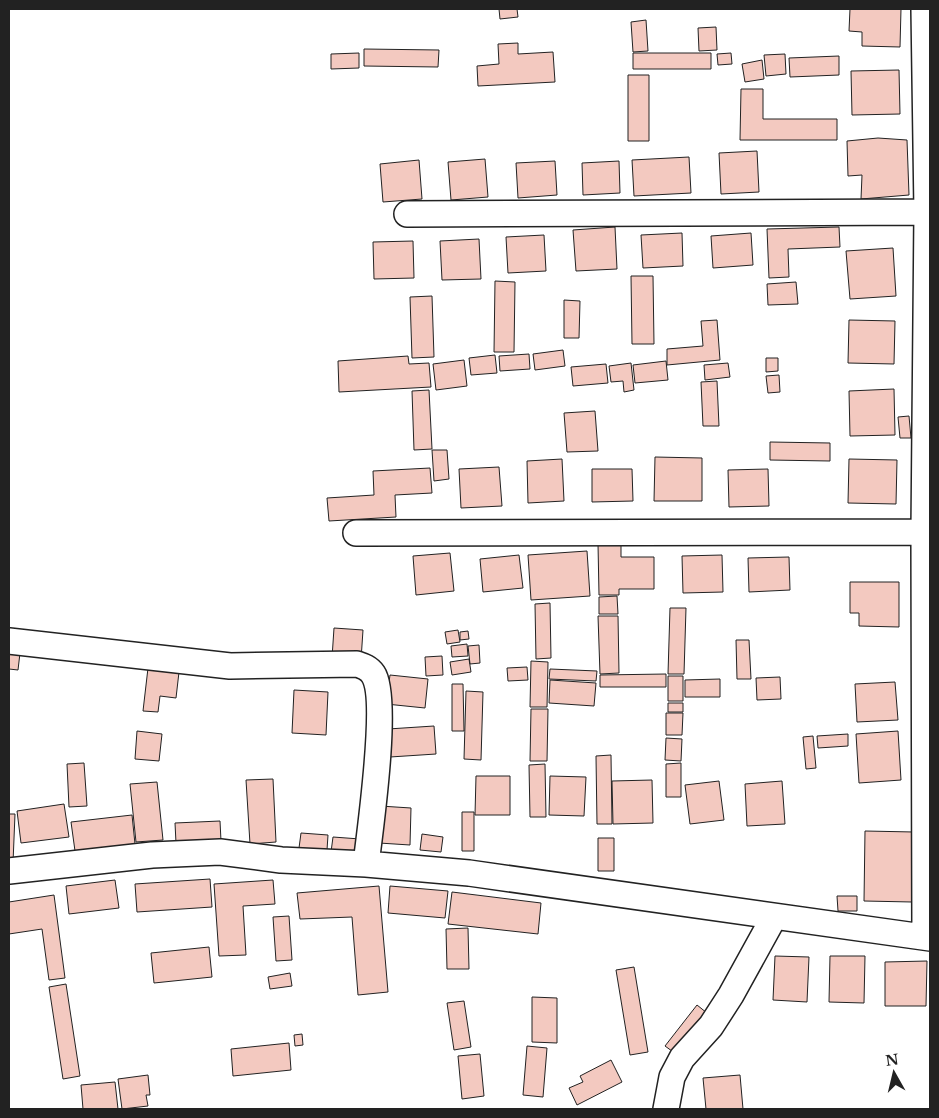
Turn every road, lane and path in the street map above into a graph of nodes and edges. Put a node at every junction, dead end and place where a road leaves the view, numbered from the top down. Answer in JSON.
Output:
{"nodes":[{"id":1,"x":924,"y":9,"type":"edge"},
{"id":2,"x":926,"y":212,"type":"junction"},
{"id":3,"x":407,"y":214,"type":"dead end"},
{"id":4,"x":924,"y":532,"type":"junction"},
{"id":5,"x":356,"y":533,"type":"dead end"},
{"id":6,"x":9,"y":641,"type":"edge"},
{"id":7,"x":366,"y":864,"type":"junction"},
{"id":8,"x":9,"y":871,"type":"edge"},
{"id":9,"x":774,"y":917,"type":"junction"},
{"id":10,"x":928,"y":937,"type":"edge"},
{"id":11,"x":666,"y":1109,"type":"edge"}],
"edges":[{"from":1,"to":2,"type":"street"},
{"from":2,"to":3,"type":"street"},
{"from":2,"to":4,"type":"street"},
{"from":4,"to":5,"type":"street"},
{"from":4,"to":10,"type":"street"},
{"from":6,"to":7,"type":"street"},
{"from":7,"to":8,"type":"street"},
{"from":7,"to":9,"type":"street"},
{"from":9,"to":10,"type":"street"},
{"from":9,"to":11,"type":"street"}]}
